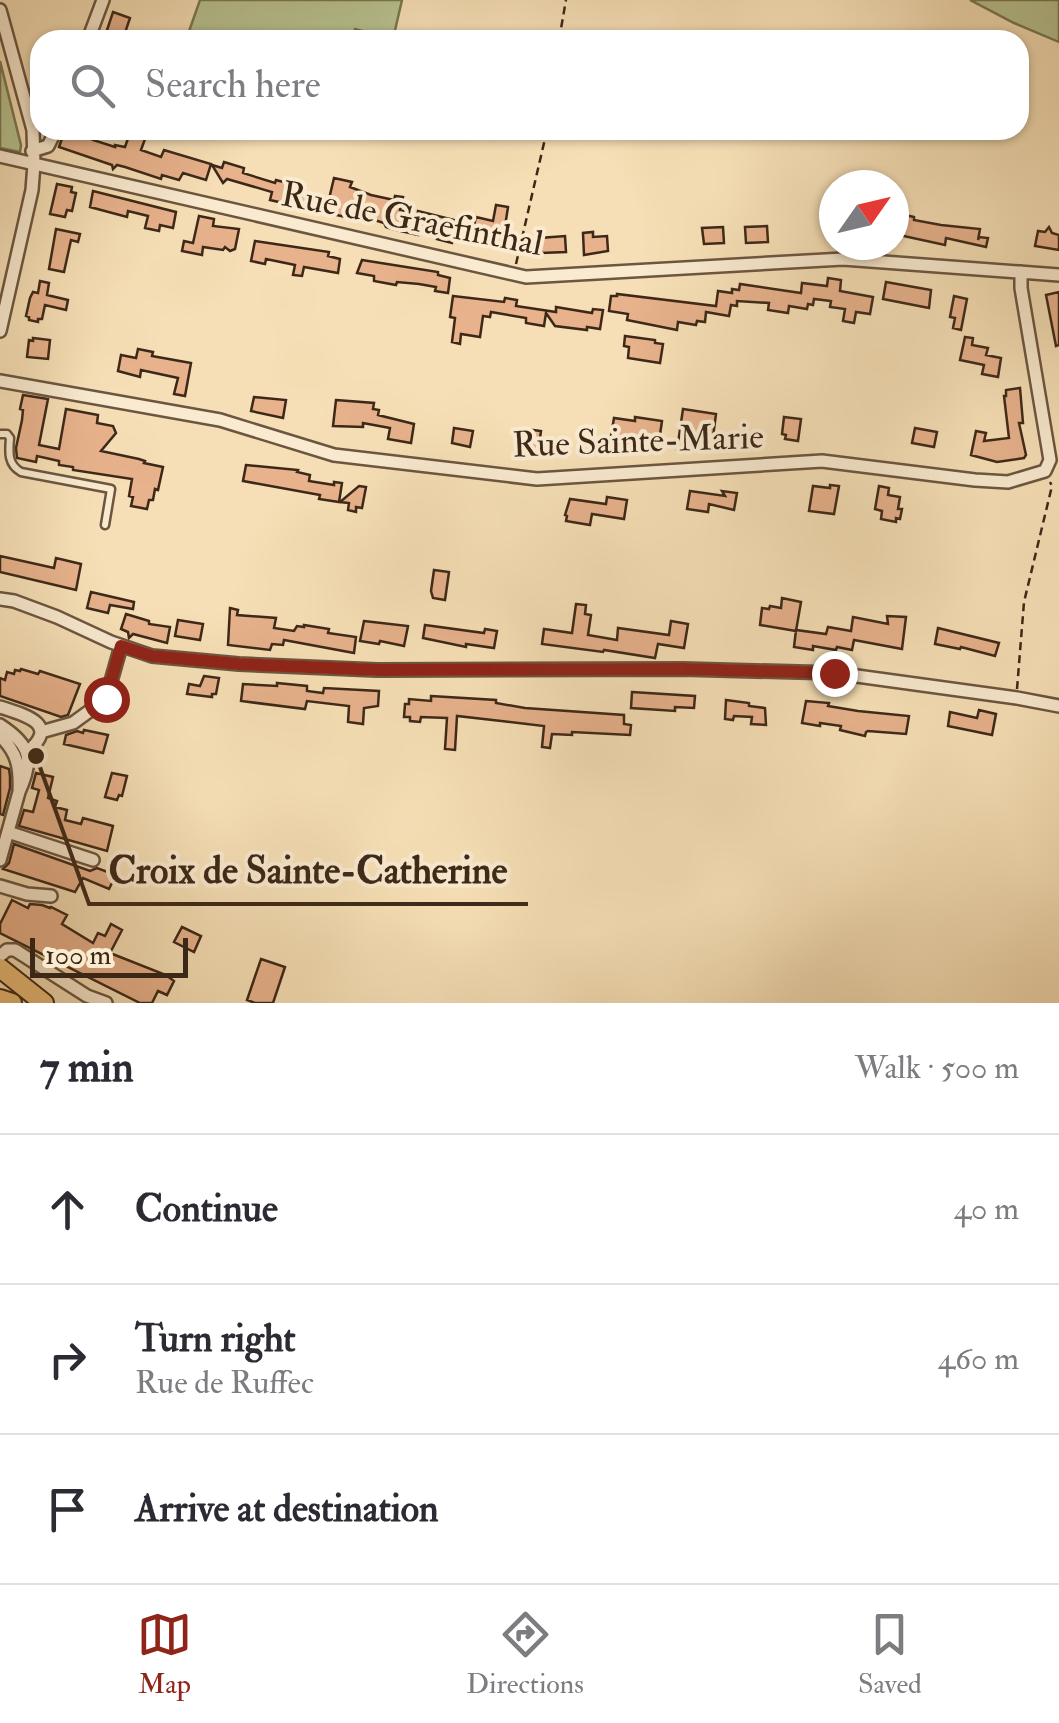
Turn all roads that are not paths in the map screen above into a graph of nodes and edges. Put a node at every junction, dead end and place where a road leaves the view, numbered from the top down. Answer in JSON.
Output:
{"nodes":[{"id":1,"x":103,"y":0,"type":"edge"},
{"id":2,"x":0,"y":10,"type":"edge"},
{"id":3,"x":92,"y":30,"type":"edge"},
{"id":4,"x":30,"y":120,"type":"edge"},
{"id":5,"x":32,"y":140,"type":"edge"},
{"id":6,"x":51,"y":140,"type":"edge"},
{"id":7,"x":32,"y":150,"type":"junction"},
{"id":8,"x":0,"y":156,"type":"edge"},
{"id":9,"x":34,"y":164,"type":"junction"},
{"id":10,"x":1021,"y":272,"type":"junction"},
{"id":11,"x":1059,"y":275,"type":"edge"},
{"id":12,"x":0,"y":330,"type":"edge"},
{"id":13,"x":0,"y":381,"type":"edge"},
{"id":14,"x":0,"y":434,"type":"edge"},
{"id":15,"x":105,"y":526,"type":"dead end"},
{"id":16,"x":0,"y":599,"type":"edge"},
{"id":17,"x":121,"y":646,"type":"junction"},
{"id":18,"x":1059,"y":706,"type":"edge"},
{"id":19,"x":0,"y":707,"type":"edge"},
{"id":20,"x":0,"y":725,"type":"edge"},
{"id":21,"x":41,"y":732,"type":"junction"},
{"id":22,"x":0,"y":736,"type":"edge"},
{"id":23,"x":27,"y":752,"type":"junction"},
{"id":24,"x":19,"y":792,"type":"junction"},
{"id":25,"x":8,"y":832,"type":"junction"},
{"id":26,"x":0,"y":860,"type":"edge"},
{"id":27,"x":93,"y":860,"type":"dead end"},
{"id":28,"x":0,"y":886,"type":"edge"},
{"id":29,"x":51,"y":896,"type":"dead end"},
{"id":30,"x":0,"y":956,"type":"edge"},
{"id":31,"x":3,"y":974,"type":"edge"},
{"id":32,"x":52,"y":975,"type":"junction"},
{"id":33,"x":0,"y":999,"type":"edge"},
{"id":34,"x":41,"y":1002,"type":"edge"},
{"id":35,"x":12,"y":1003,"type":"edge"},
{"id":36,"x":106,"y":1003,"type":"edge"}],
"edges":[{"from":1,"to":3,"type":"street"},
{"from":2,"to":4,"type":"street"},
{"from":5,"to":7,"type":"street"},
{"from":6,"to":7,"type":"street"},
{"from":7,"to":9,"type":"street"},
{"from":8,"to":9,"type":"street","name":"Rue de Graefinthal"},
{"from":9,"to":10,"type":"street","name":"Rue de Graefinthal"},
{"from":9,"to":12,"type":"street"},
{"from":10,"to":11,"type":"street","name":"Rue de Graefinthal"},
{"from":10,"to":13,"type":"street","name":"Rue Sainte-Marie"},
{"from":14,"to":15,"type":"lane"},
{"from":16,"to":17,"type":"street"},
{"from":17,"to":18,"type":"street"},
{"from":17,"to":21,"type":"street"},
{"from":19,"to":21,"type":"street"},
{"from":20,"to":23,"type":"street"},
{"from":21,"to":23,"type":"street"},
{"from":22,"to":24,"type":"street"},
{"from":23,"to":24,"type":"street"},
{"from":24,"to":25,"type":"street"},
{"from":25,"to":26,"type":"street"},
{"from":25,"to":27,"type":"street"},
{"from":28,"to":29,"type":"street"},
{"from":30,"to":32,"type":"street"},
{"from":31,"to":34,"type":"main road"},
{"from":32,"to":34,"type":"street"},
{"from":32,"to":36,"type":"street"},
{"from":33,"to":35,"type":"main road"}]}
